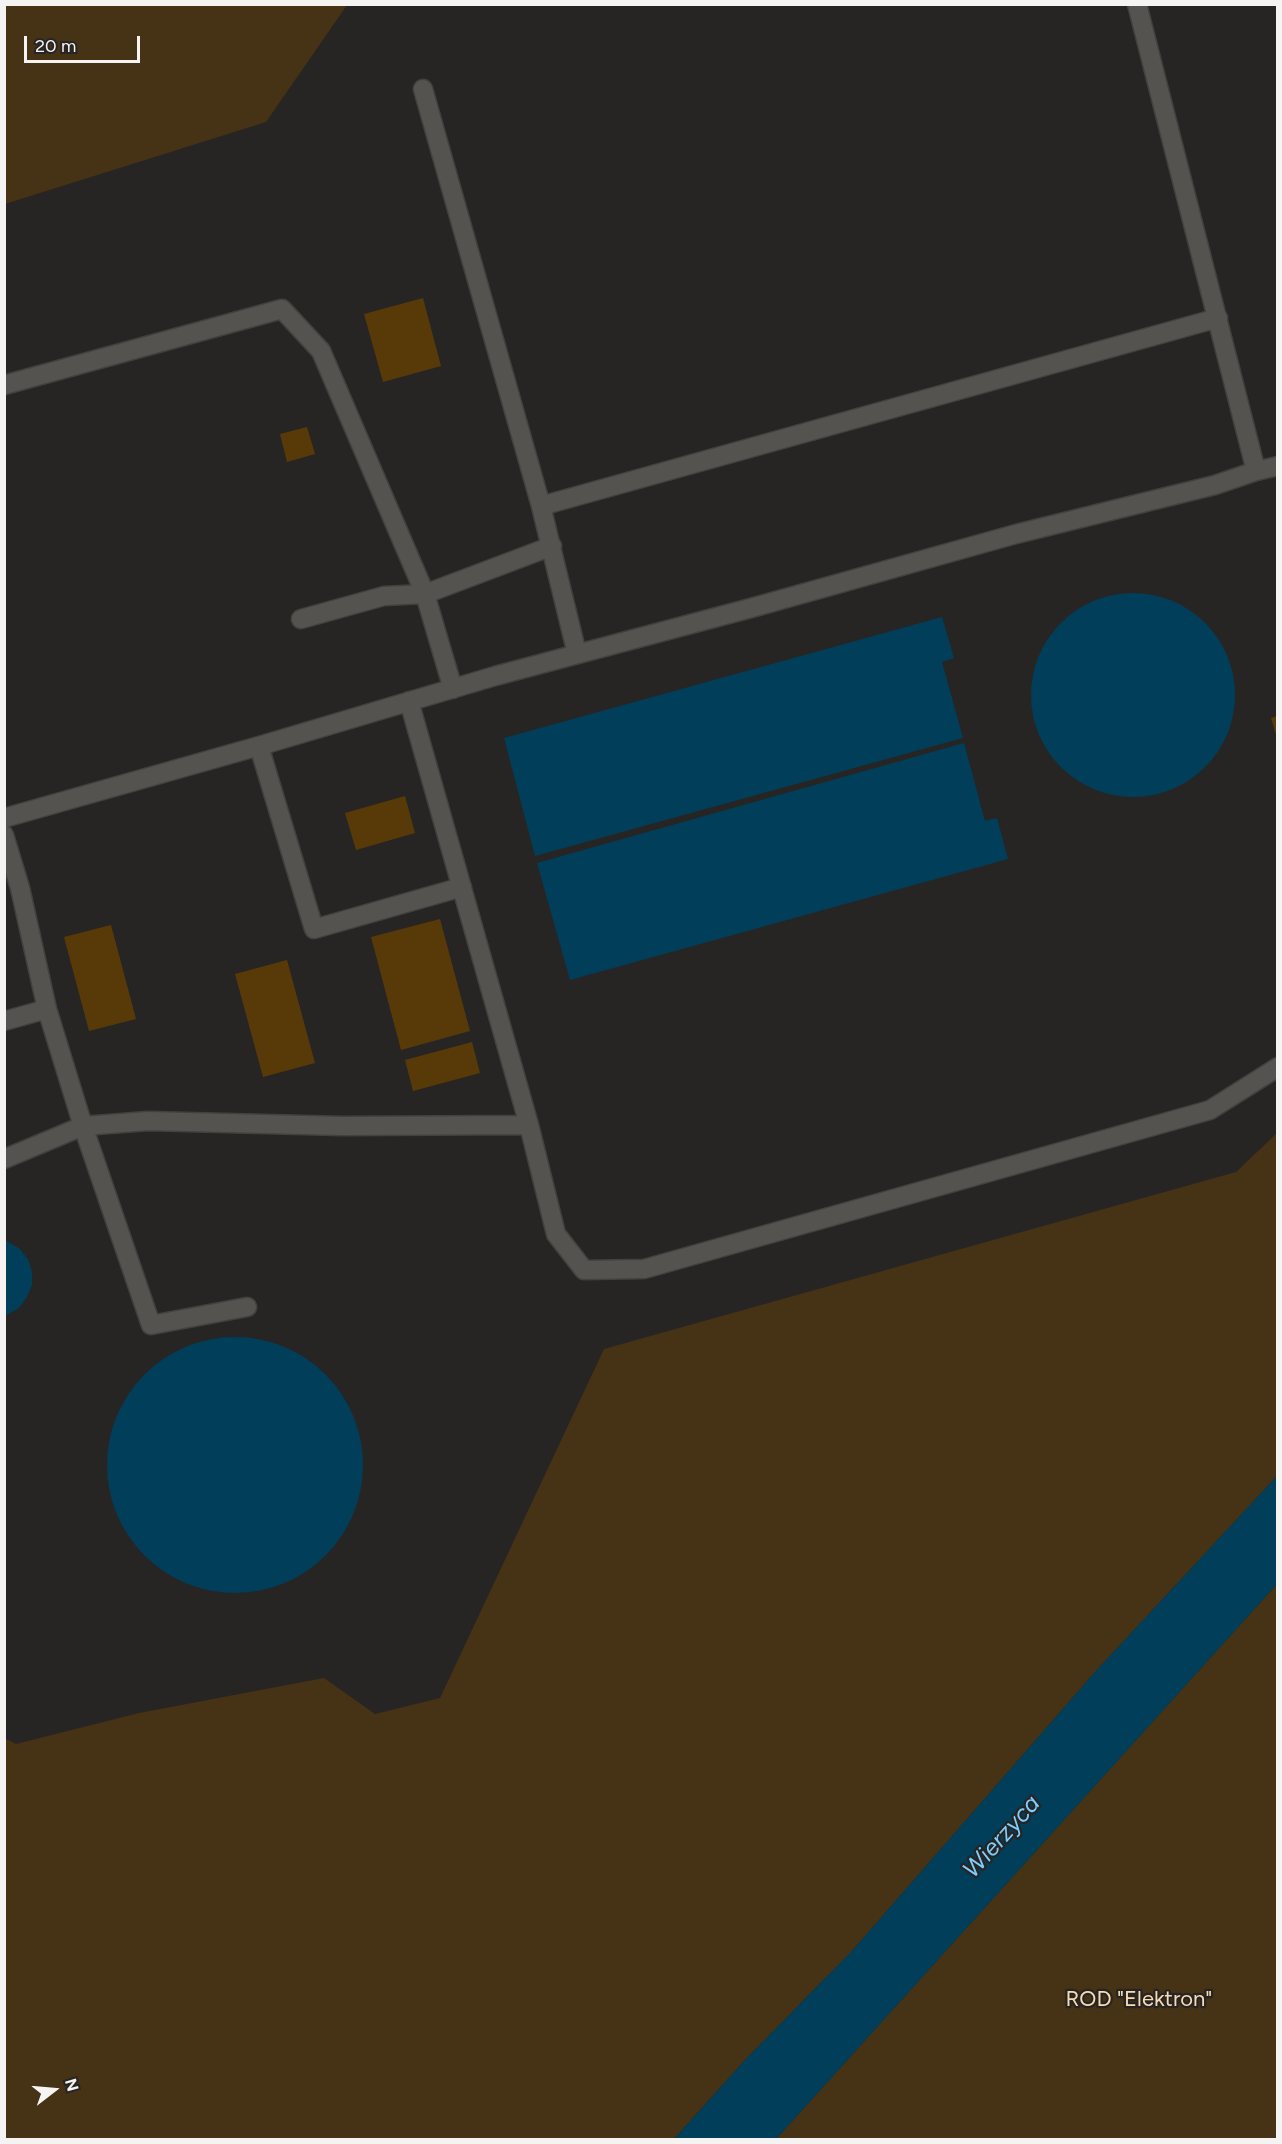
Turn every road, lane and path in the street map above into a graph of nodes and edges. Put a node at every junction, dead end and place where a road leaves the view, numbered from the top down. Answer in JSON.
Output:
{"nodes":[{"id":1,"x":1137,"y":4,"type":"edge"},
{"id":2,"x":423,"y":89,"type":"dead end"},
{"id":3,"x":1218,"y":318,"type":"junction"},
{"id":4,"x":4,"y":385,"type":"edge"},
{"id":5,"x":1278,"y":466,"type":"edge"},
{"id":6,"x":1256,"y":471,"type":"junction"},
{"id":7,"x":541,"y":506,"type":"junction"},
{"id":8,"x":552,"y":546,"type":"junction"},
{"id":9,"x":425,"y":594,"type":"junction"},
{"id":10,"x":301,"y":619,"type":"dead end"},
{"id":11,"x":577,"y":654,"type":"junction"},
{"id":12,"x":453,"y":689,"type":"junction"},
{"id":13,"x":409,"y":701,"type":"junction"},
{"id":14,"x":259,"y":746,"type":"junction"},
{"id":15,"x":4,"y":818,"type":"edge"},
{"id":16,"x":4,"y":835,"type":"edge"},
{"id":17,"x":462,"y":887,"type":"junction"},
{"id":18,"x":47,"y":1009,"type":"junction"},
{"id":19,"x":4,"y":1021,"type":"edge"},
{"id":20,"x":1278,"y":1067,"type":"edge"},
{"id":21,"x":529,"y":1125,"type":"junction"},
{"id":22,"x":82,"y":1126,"type":"junction"},
{"id":23,"x":4,"y":1159,"type":"edge"},
{"id":24,"x":247,"y":1307,"type":"dead end"}],
"edges":[{"from":1,"to":3,"type":"lane"},
{"from":2,"to":7,"type":"lane"},
{"from":3,"to":6,"type":"lane"},
{"from":3,"to":7,"type":"lane"},
{"from":4,"to":9,"type":"lane"},
{"from":5,"to":6,"type":"lane"},
{"from":6,"to":11,"type":"lane"},
{"from":7,"to":8,"type":"lane"},
{"from":8,"to":9,"type":"lane"},
{"from":8,"to":11,"type":"lane"},
{"from":9,"to":10,"type":"lane"},
{"from":9,"to":12,"type":"lane"},
{"from":11,"to":12,"type":"lane"},
{"from":12,"to":13,"type":"lane"},
{"from":13,"to":14,"type":"lane"},
{"from":13,"to":17,"type":"lane"},
{"from":14,"to":15,"type":"lane"},
{"from":14,"to":17,"type":"lane"},
{"from":16,"to":18,"type":"lane"},
{"from":17,"to":21,"type":"lane"},
{"from":18,"to":19,"type":"lane"},
{"from":18,"to":22,"type":"lane"},
{"from":20,"to":21,"type":"lane"},
{"from":21,"to":22,"type":"lane"},
{"from":22,"to":23,"type":"lane"},
{"from":22,"to":24,"type":"lane"}]}
